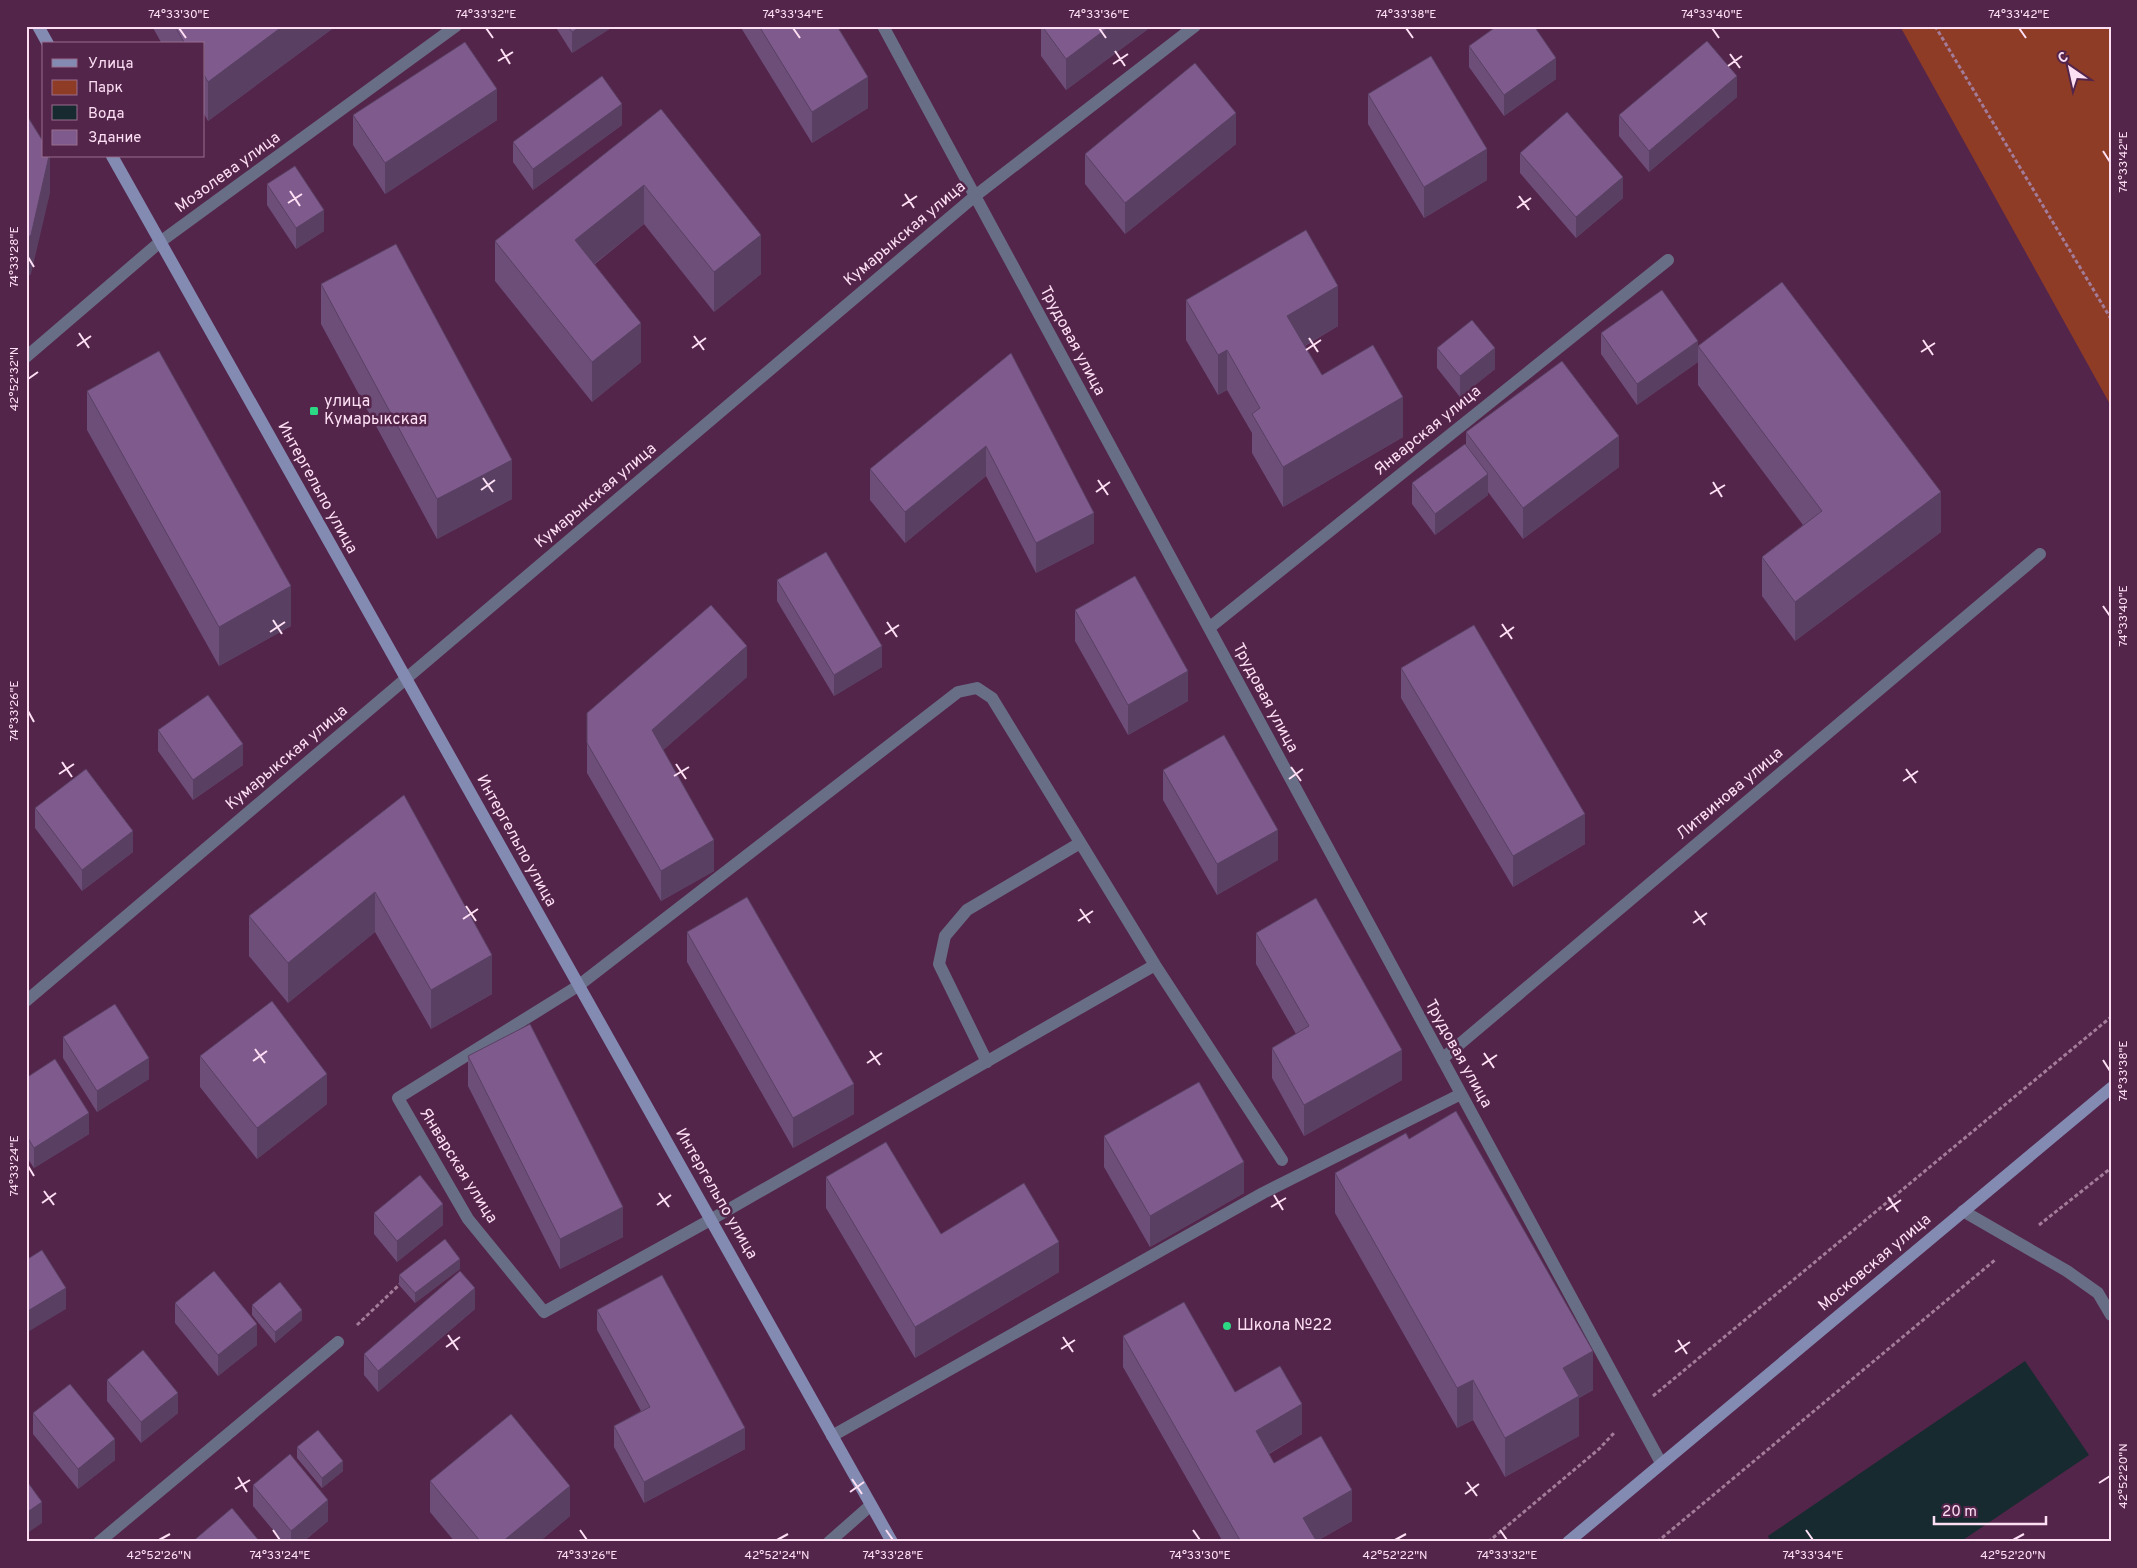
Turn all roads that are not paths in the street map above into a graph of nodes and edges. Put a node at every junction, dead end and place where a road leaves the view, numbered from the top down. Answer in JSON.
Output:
{"nodes":[{"id":1,"x":38,"y":26,"type":"edge"},
{"id":2,"x":456,"y":26,"type":"edge"},
{"id":3,"x":883,"y":26,"type":"edge"},
{"id":4,"x":1195,"y":26,"type":"edge"},
{"id":5,"x":47,"y":42,"type":"edge"},
{"id":6,"x":113,"y":158,"type":"edge"},
{"id":7,"x":975,"y":196,"type":"junction"},
{"id":8,"x":160,"y":242,"type":"junction"},
{"id":9,"x":1668,"y":260,"type":"dead end"},
{"id":10,"x":26,"y":357,"type":"edge"},
{"id":11,"x":2040,"y":554,"type":"dead end"},
{"id":12,"x":1209,"y":628,"type":"junction"},
{"id":13,"x":405,"y":678,"type":"junction"},
{"id":14,"x":1080,"y":843,"type":"junction"},
{"id":15,"x":1155,"y":966,"type":"junction"},
{"id":16,"x":578,"y":986,"type":"junction"},
{"id":17,"x":26,"y":1001,"type":"edge"},
{"id":18,"x":1442,"y":1059,"type":"junction"},
{"id":19,"x":987,"y":1062,"type":"junction"},
{"id":20,"x":2111,"y":1088,"type":"edge"},
{"id":21,"x":1461,"y":1094,"type":"junction"},
{"id":22,"x":1282,"y":1160,"type":"dead end"},
{"id":23,"x":1963,"y":1212,"type":"junction"},
{"id":24,"x":712,"y":1219,"type":"junction"},
{"id":25,"x":2111,"y":1315,"type":"edge"},
{"id":26,"x":338,"y":1342,"type":"road end"},
{"id":27,"x":832,"y":1436,"type":"junction"},
{"id":28,"x":1661,"y":1463,"type":"junction"},
{"id":29,"x":871,"y":1505,"type":"junction"},
{"id":30,"x":99,"y":1542,"type":"edge"},
{"id":31,"x":829,"y":1542,"type":"edge"},
{"id":32,"x":892,"y":1542,"type":"edge"},
{"id":33,"x":1568,"y":1542,"type":"edge"}],
"edges":[{"from":1,"to":5,"type":"main road"},
{"from":2,"to":8,"type":"street","name":"Мозолева улица"},
{"from":3,"to":7,"type":"street","name":"Трудовая улица"},
{"from":4,"to":7,"type":"street","name":"Кумарыкская улица"},
{"from":6,"to":8,"type":"main road","name":"Интергельпо улица"},
{"from":7,"to":12,"type":"street","name":"Трудовая улица"},
{"from":7,"to":13,"type":"street","name":"Кумарыкская улица"},
{"from":8,"to":10,"type":"street","name":"Мозолева улица"},
{"from":8,"to":13,"type":"main road","name":"Интергельпо улица"},
{"from":9,"to":12,"type":"street","name":"Январская улица"},
{"from":11,"to":18,"type":"street","name":"Литвинова улица"},
{"from":12,"to":18,"type":"street","name":"Трудовая улица"},
{"from":13,"to":16,"type":"main road","name":"Интергельпо улица"},
{"from":13,"to":17,"type":"street","name":"Кумарыкская улица"},
{"from":14,"to":15,"type":"street"},
{"from":14,"to":16,"type":"street"},
{"from":14,"to":19,"type":"street"},
{"from":15,"to":19,"type":"street"},
{"from":15,"to":22,"type":"street"},
{"from":16,"to":24,"type":"main road","name":"Интергельпо улица"},
{"from":16,"to":24,"type":"street","name":"Январская улица"},
{"from":18,"to":21,"type":"street","name":"Трудовая улица"},
{"from":19,"to":24,"type":"street"},
{"from":20,"to":23,"type":"main road","name":"Московская улица"},
{"from":21,"to":27,"type":"street"},
{"from":21,"to":28,"type":"street","name":"Трудовая улица"},
{"from":23,"to":25,"type":"street"},
{"from":23,"to":28,"type":"main road","name":"Московская улица"},
{"from":24,"to":27,"type":"main road","name":"Интергельпо улица"},
{"from":26,"to":30,"type":"street"},
{"from":27,"to":29,"type":"main road","name":"Интергельпо улица"},
{"from":28,"to":33,"type":"main road","name":"Московская улица"},
{"from":29,"to":31,"type":"street"},
{"from":29,"to":32,"type":"main road","name":"Интергельпо улица"}]}
